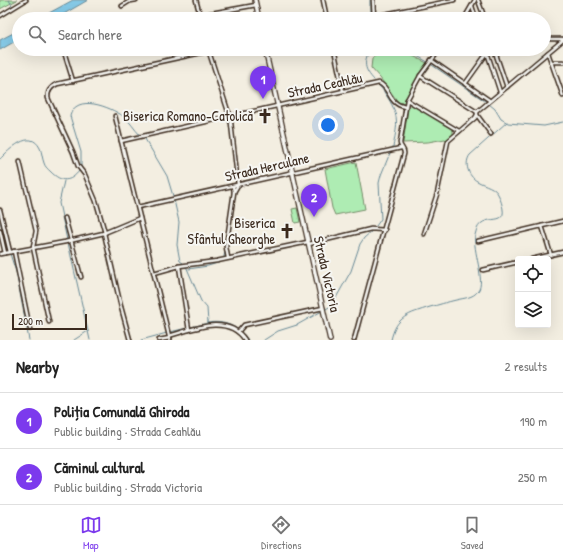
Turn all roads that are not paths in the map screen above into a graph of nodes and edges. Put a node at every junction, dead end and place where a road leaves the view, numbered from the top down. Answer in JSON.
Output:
{"nodes":[{"id":1,"x":26,"y":0,"type":"edge"},
{"id":2,"x":136,"y":0,"type":"edge"},
{"id":3,"x":196,"y":0,"type":"edge"},
{"id":4,"x":255,"y":0,"type":"edge"},
{"id":5,"x":323,"y":0,"type":"edge"},
{"id":6,"x":373,"y":0,"type":"edge"},
{"id":7,"x":454,"y":0,"type":"edge"},
{"id":8,"x":475,"y":0,"type":"edge"},
{"id":9,"x":478,"y":0,"type":"edge"},
{"id":10,"x":256,"y":5,"type":"junction"},
{"id":11,"x":122,"y":6,"type":"dead end"},
{"id":12,"x":471,"y":6,"type":"junction"},
{"id":13,"x":200,"y":12,"type":"edge"},
{"id":14,"x":218,"y":12,"type":"edge"},
{"id":15,"x":257,"y":12,"type":"edge"},
{"id":16,"x":326,"y":12,"type":"edge"},
{"id":17,"x":372,"y":12,"type":"edge"},
{"id":18,"x":395,"y":12,"type":"edge"},
{"id":19,"x":468,"y":12,"type":"edge"},
{"id":20,"x":473,"y":12,"type":"edge"},
{"id":21,"x":482,"y":12,"type":"edge"},
{"id":22,"x":0,"y":16,"type":"edge"},
{"id":23,"x":551,"y":39,"type":"edge"},
{"id":24,"x":563,"y":40,"type":"edge"},
{"id":25,"x":551,"y":50,"type":"edge"},
{"id":26,"x":65,"y":56,"type":"edge"},
{"id":27,"x":183,"y":56,"type":"edge"},
{"id":28,"x":211,"y":56,"type":"edge"},
{"id":29,"x":267,"y":56,"type":"edge"},
{"id":30,"x":336,"y":56,"type":"edge"},
{"id":31,"x":434,"y":56,"type":"edge"},
{"id":32,"x":483,"y":56,"type":"edge"},
{"id":33,"x":488,"y":56,"type":"edge"},
{"id":34,"x":496,"y":56,"type":"edge"},
{"id":35,"x":544,"y":56,"type":"edge"},
{"id":36,"x":549,"y":56,"type":"edge"},
{"id":37,"x":429,"y":62,"type":"junction"},
{"id":38,"x":551,"y":62,"type":"junction"},
{"id":39,"x":563,"y":62,"type":"edge"},
{"id":40,"x":420,"y":76,"type":"junction"},
{"id":41,"x":73,"y":81,"type":"junction"},
{"id":42,"x":465,"y":84,"type":"junction"},
{"id":43,"x":507,"y":87,"type":"junction"},
{"id":44,"x":343,"y":91,"type":"junction"},
{"id":45,"x":500,"y":92,"type":"junction"},
{"id":46,"x":563,"y":94,"type":"edge"},
{"id":47,"x":407,"y":100,"type":"junction"},
{"id":48,"x":489,"y":100,"type":"junction"},
{"id":49,"x":278,"y":106,"type":"junction"},
{"id":50,"x":405,"y":107,"type":"junction"},
{"id":51,"x":477,"y":113,"type":"junction"},
{"id":52,"x":115,"y":116,"type":"dead end"},
{"id":53,"x":230,"y":117,"type":"junction"},
{"id":54,"x":459,"y":131,"type":"junction"},
{"id":55,"x":491,"y":134,"type":"dead end"},
{"id":56,"x":121,"y":141,"type":"junction"},
{"id":57,"x":402,"y":148,"type":"junction"},
{"id":58,"x":20,"y":162,"type":"dead end"},
{"id":59,"x":293,"y":171,"type":"junction"},
{"id":60,"x":235,"y":185,"type":"junction"},
{"id":61,"x":138,"y":207,"type":"junction"},
{"id":62,"x":0,"y":210,"type":"edge"},
{"id":63,"x":65,"y":218,"type":"dead end"},
{"id":64,"x":140,"y":218,"type":"junction"},
{"id":65,"x":563,"y":221,"type":"edge"},
{"id":66,"x":542,"y":226,"type":"junction"},
{"id":67,"x":384,"y":230,"type":"junction"},
{"id":68,"x":0,"y":231,"type":"edge"},
{"id":69,"x":105,"y":233,"type":"junction"},
{"id":70,"x":424,"y":234,"type":"dead end"},
{"id":71,"x":71,"y":241,"type":"junction"},
{"id":72,"x":478,"y":241,"type":"dead end"},
{"id":73,"x":308,"y":243,"type":"junction"},
{"id":74,"x":34,"y":247,"type":"junction"},
{"id":75,"x":12,"y":251,"type":"junction"},
{"id":76,"x":563,"y":252,"type":"edge"},
{"id":77,"x":5,"y":253,"type":"junction"},
{"id":78,"x":0,"y":254,"type":"edge"},
{"id":79,"x":551,"y":254,"type":"junction"},
{"id":80,"x":543,"y":256,"type":"edge"},
{"id":81,"x":228,"y":258,"type":"junction"},
{"id":82,"x":515,"y":263,"type":"edge"},
{"id":83,"x":180,"y":266,"type":"junction"},
{"id":84,"x":483,"y":270,"type":"dead end"},
{"id":85,"x":154,"y":273,"type":"junction"},
{"id":86,"x":81,"y":277,"type":"dead end"},
{"id":87,"x":323,"y":308,"type":"junction"},
{"id":88,"x":49,"y":322,"type":"dead end"},
{"id":89,"x":30,"y":328,"type":"dead end"},
{"id":90,"x":189,"y":329,"type":"junction"},
{"id":91,"x":239,"y":331,"type":"junction"},
{"id":92,"x":169,"y":336,"type":"edge"},
{"id":93,"x":130,"y":340,"type":"edge"},
{"id":94,"x":159,"y":340,"type":"edge"},
{"id":95,"x":245,"y":340,"type":"edge"},
{"id":96,"x":330,"y":340,"type":"edge"},
{"id":97,"x":354,"y":340,"type":"edge"}],
"edges":[{"from":1,"to":22,"type":"street"},
{"from":2,"to":11,"type":"street"},
{"from":3,"to":13,"type":"street"},
{"from":4,"to":10,"type":"street"},
{"from":5,"to":16,"type":"street"},
{"from":6,"to":17,"type":"street"},
{"from":7,"to":18,"type":"street"},
{"from":8,"to":12,"type":"street"},
{"from":9,"to":21,"type":"street"},
{"from":10,"to":14,"type":"street"},
{"from":10,"to":15,"type":"street"},
{"from":12,"to":19,"type":"street"},
{"from":12,"to":20,"type":"street"},
{"from":23,"to":24,"type":"street"},
{"from":24,"to":25,"type":"street"},
{"from":26,"to":41,"type":"street"},
{"from":27,"to":41,"type":"street"},
{"from":28,"to":53,"type":"street"},
{"from":29,"to":49,"type":"street","name":"Strada Victoria"},
{"from":30,"to":44,"type":"street"},
{"from":31,"to":37,"type":"street"},
{"from":32,"to":42,"type":"street"},
{"from":33,"to":45,"type":"street"},
{"from":34,"to":43,"type":"street"},
{"from":35,"to":43,"type":"street"},
{"from":36,"to":38,"type":"street"},
{"from":37,"to":40,"type":"street"},
{"from":37,"to":42,"type":"street"},
{"from":38,"to":39,"type":"street"},
{"from":38,"to":46,"type":"street"},
{"from":40,"to":47,"type":"street"},
{"from":40,"to":51,"type":"street"},
{"from":41,"to":69,"type":"street"},
{"from":42,"to":48,"type":"street"},
{"from":43,"to":45,"type":"street"},
{"from":44,"to":49,"type":"street","name":"Strada Ceahlău"},
{"from":44,"to":50,"type":"street","name":"Strada Ceahlău"},
{"from":45,"to":48,"type":"street"},
{"from":47,"to":50,"type":"street"},
{"from":47,"to":54,"type":"street"},
{"from":48,"to":51,"type":"street"},
{"from":49,"to":53,"type":"street","name":"Strada Ceahlău"},
{"from":49,"to":59,"type":"street","name":"Strada Victoria"},
{"from":50,"to":57,"type":"street"},
{"from":51,"to":54,"type":"street"},
{"from":51,"to":55,"type":"street"},
{"from":52,"to":56,"type":"street"},
{"from":53,"to":56,"type":"street","name":"Strada Ceahlău"},
{"from":53,"to":60,"type":"street"},
{"from":54,"to":70,"type":"street"},
{"from":56,"to":61,"type":"street"},
{"from":57,"to":59,"type":"street","name":"Strada Herculane"},
{"from":57,"to":67,"type":"street"},
{"from":58,"to":74,"type":"street"},
{"from":59,"to":60,"type":"street","name":"Strada Herculane"},
{"from":59,"to":73,"type":"street","name":"Strada Victoria"},
{"from":60,"to":61,"type":"street","name":"Strada Herculane"},
{"from":60,"to":81,"type":"street"},
{"from":61,"to":64,"type":"street"},
{"from":62,"to":75,"type":"street"},
{"from":63,"to":71,"type":"street"},
{"from":64,"to":69,"type":"street"},
{"from":64,"to":85,"type":"street"},
{"from":65,"to":66,"type":"street"},
{"from":66,"to":72,"type":"street"},
{"from":66,"to":79,"type":"street"},
{"from":67,"to":73,"type":"street"},
{"from":67,"to":97,"type":"street"},
{"from":68,"to":77,"type":"street"},
{"from":69,"to":71,"type":"street"},
{"from":69,"to":93,"type":"street"},
{"from":71,"to":74,"type":"street"},
{"from":71,"to":86,"type":"street"},
{"from":73,"to":81,"type":"street"},
{"from":73,"to":87,"type":"street","name":"Strada Victoria"},
{"from":74,"to":75,"type":"street"},
{"from":74,"to":88,"type":"street"},
{"from":75,"to":77,"type":"street"},
{"from":75,"to":89,"type":"street"},
{"from":76,"to":79,"type":"street"},
{"from":77,"to":78,"type":"street"},
{"from":79,"to":80,"type":"street"},
{"from":81,"to":83,"type":"street"},
{"from":82,"to":84,"type":"street"},
{"from":83,"to":85,"type":"street"},
{"from":83,"to":90,"type":"street"},
{"from":85,"to":92,"type":"street"},
{"from":87,"to":91,"type":"street"},
{"from":87,"to":96,"type":"street","name":"Strada Victoria"},
{"from":90,"to":91,"type":"street"},
{"from":90,"to":92,"type":"street"},
{"from":91,"to":95,"type":"street"},
{"from":92,"to":94,"type":"street"}]}
